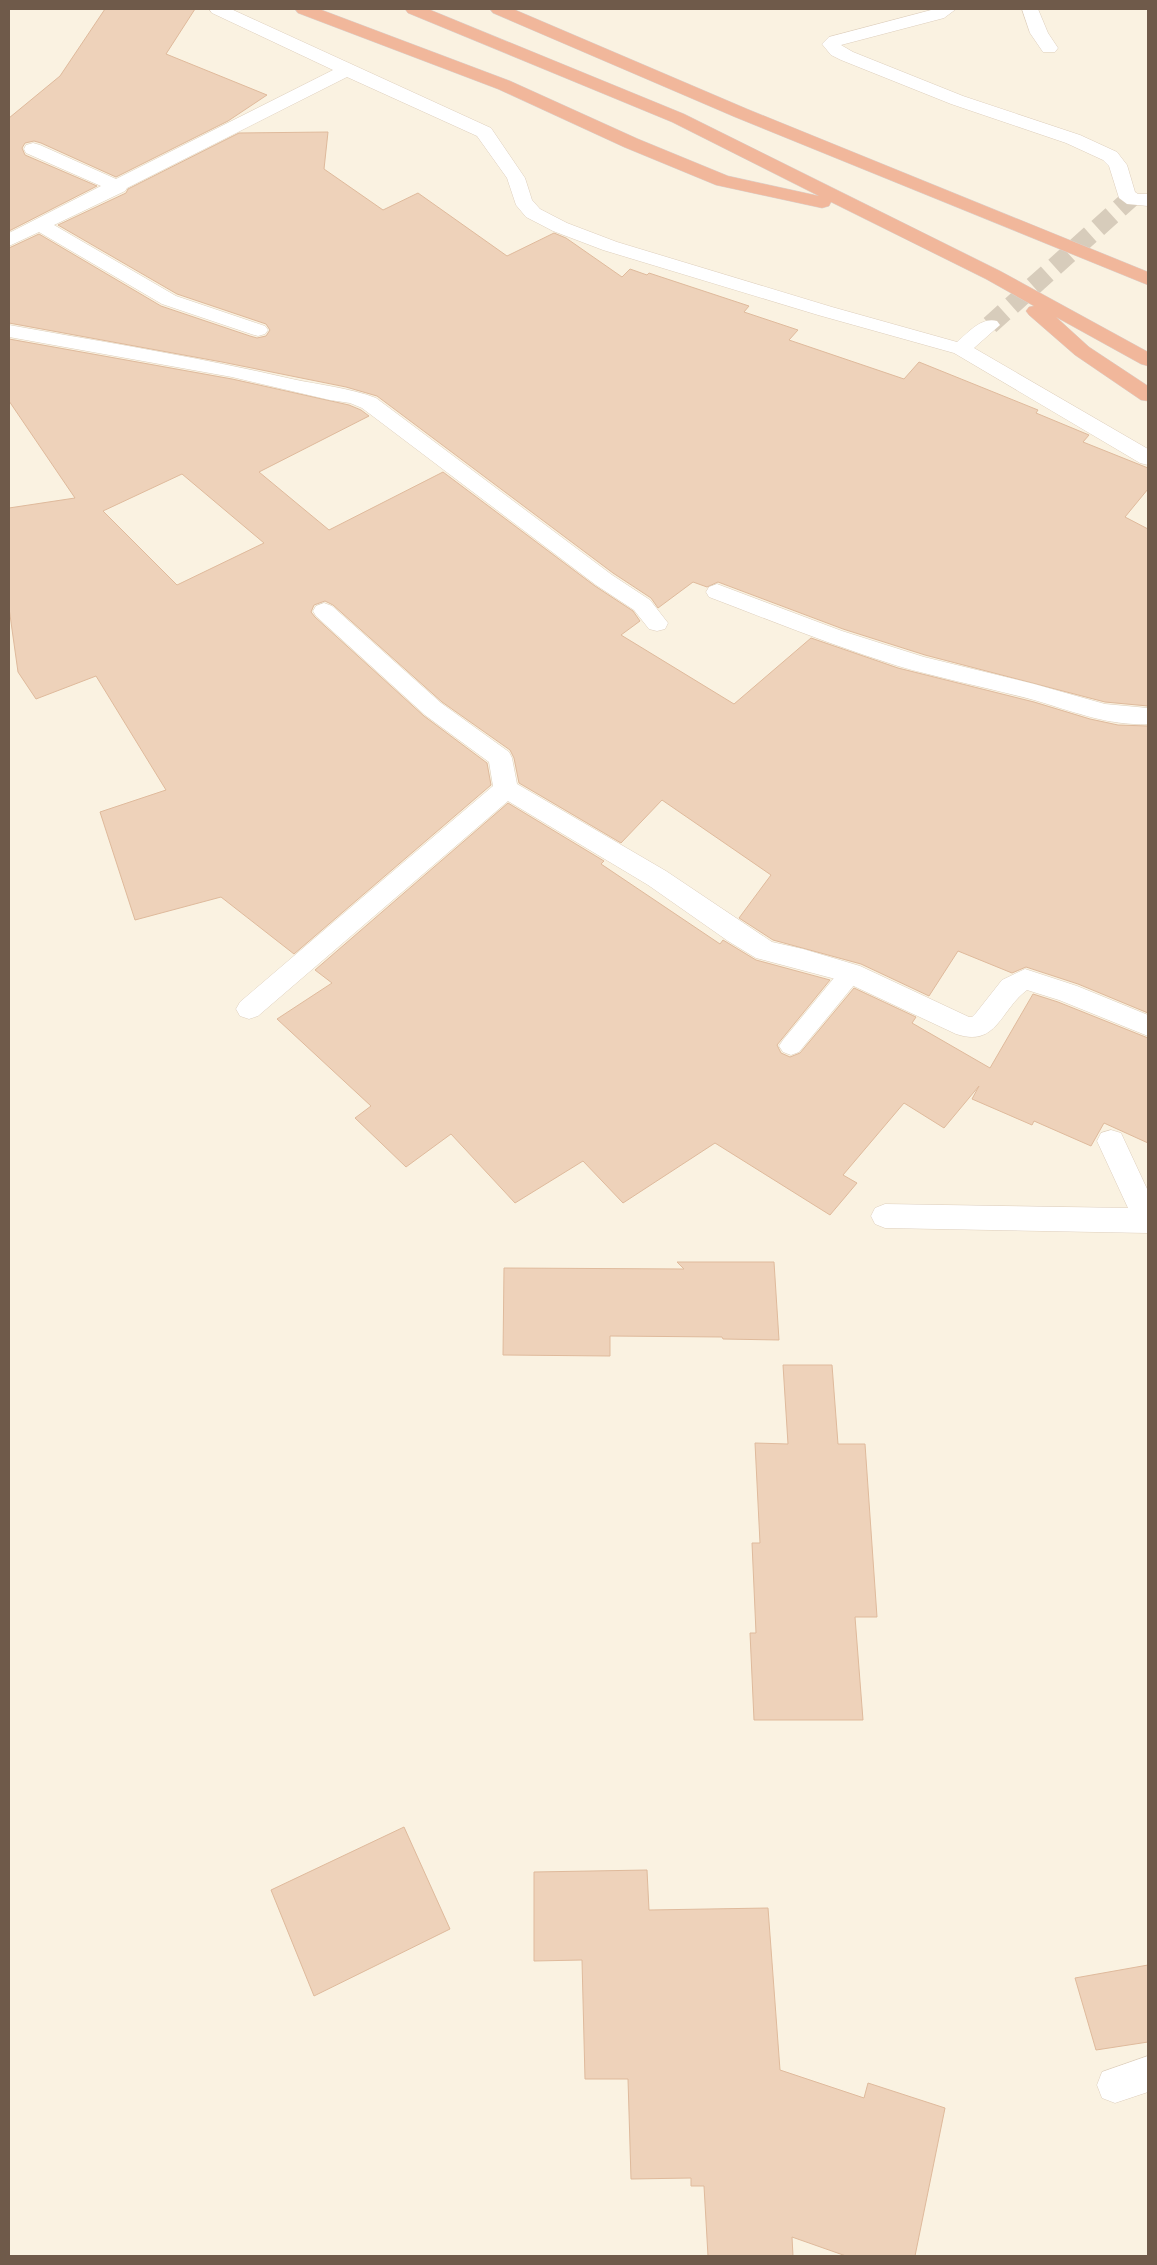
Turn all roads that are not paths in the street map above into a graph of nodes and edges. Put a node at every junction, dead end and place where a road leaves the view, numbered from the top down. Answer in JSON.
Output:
{"nodes":[{"id":1,"x":218,"y":9,"type":"edge"},
{"id":2,"x":304,"y":9,"type":"edge"},
{"id":3,"x":414,"y":9,"type":"edge"},
{"id":4,"x":499,"y":9,"type":"edge"},
{"id":5,"x":1030,"y":9,"type":"edge"},
{"id":6,"x":943,"y":11,"type":"edge"},
{"id":7,"x":1049,"y":48,"type":"dead end"},
{"id":8,"x":347,"y":70,"type":"junction"},
{"id":9,"x":32,"y":149,"type":"dead end"},
{"id":10,"x":118,"y":187,"type":"junction"},
{"id":11,"x":1148,"y":200,"type":"edge"},
{"id":12,"x":865,"y":212,"type":"junction"},
{"id":13,"x":40,"y":225,"type":"junction"},
{"id":14,"x":9,"y":240,"type":"edge"},
{"id":15,"x":993,"y":275,"type":"junction"},
{"id":16,"x":1148,"y":278,"type":"edge"},
{"id":17,"x":990,"y":325,"type":"tunnel mouth"},
{"id":18,"x":9,"y":330,"type":"edge"},
{"id":19,"x":258,"y":330,"type":"dead end"},
{"id":20,"x":961,"y":349,"type":"junction"},
{"id":21,"x":1148,"y":360,"type":"edge"},
{"id":22,"x":1148,"y":395,"type":"edge"},
{"id":23,"x":1148,"y":458,"type":"edge"},
{"id":24,"x":717,"y":592,"type":"dead end"},
{"id":25,"x":324,"y":611,"type":"dead end"},
{"id":26,"x":657,"y":623,"type":"dead end"},
{"id":27,"x":1148,"y":716,"type":"edge"},
{"id":28,"x":506,"y":789,"type":"junction"},
{"id":29,"x":850,"y":973,"type":"junction"},
{"id":30,"x":249,"y":1009,"type":"dead end"},
{"id":31,"x":1148,"y":1026,"type":"edge"},
{"id":32,"x":791,"y":1046,"type":"dead end"},
{"id":33,"x":1112,"y":1141,"type":"dead end"},
{"id":34,"x":885,"y":1216,"type":"dead end"},
{"id":35,"x":1148,"y":1221,"type":"edge"},
{"id":36,"x":1148,"y":2074,"type":"edge"},
{"id":37,"x":1115,"y":2085,"type":"dead end"}],
"edges":[{"from":1,"to":8,"type":"street"},
{"from":2,"to":12,"type":"highway"},
{"from":3,"to":12,"type":"highway"},
{"from":4,"to":16,"type":"highway"},
{"from":5,"to":7,"type":"street"},
{"from":6,"to":11,"type":"street"},
{"from":8,"to":10,"type":"street"},
{"from":8,"to":20,"type":"street"},
{"from":9,"to":10,"type":"street"},
{"from":10,"to":13,"type":"street"},
{"from":12,"to":15,"type":"highway"},
{"from":13,"to":14,"type":"street"},
{"from":13,"to":19,"type":"street"},
{"from":15,"to":21,"type":"highway"},
{"from":15,"to":22,"type":"highway"},
{"from":17,"to":20,"type":"street"},
{"from":18,"to":26,"type":"street"},
{"from":20,"to":23,"type":"street"},
{"from":24,"to":27,"type":"street"},
{"from":25,"to":28,"type":"street"},
{"from":28,"to":29,"type":"street"},
{"from":28,"to":30,"type":"street"},
{"from":29,"to":31,"type":"street"},
{"from":29,"to":32,"type":"lane"},
{"from":33,"to":35,"type":"street"},
{"from":34,"to":35,"type":"street"},
{"from":36,"to":37,"type":"street"}]}
